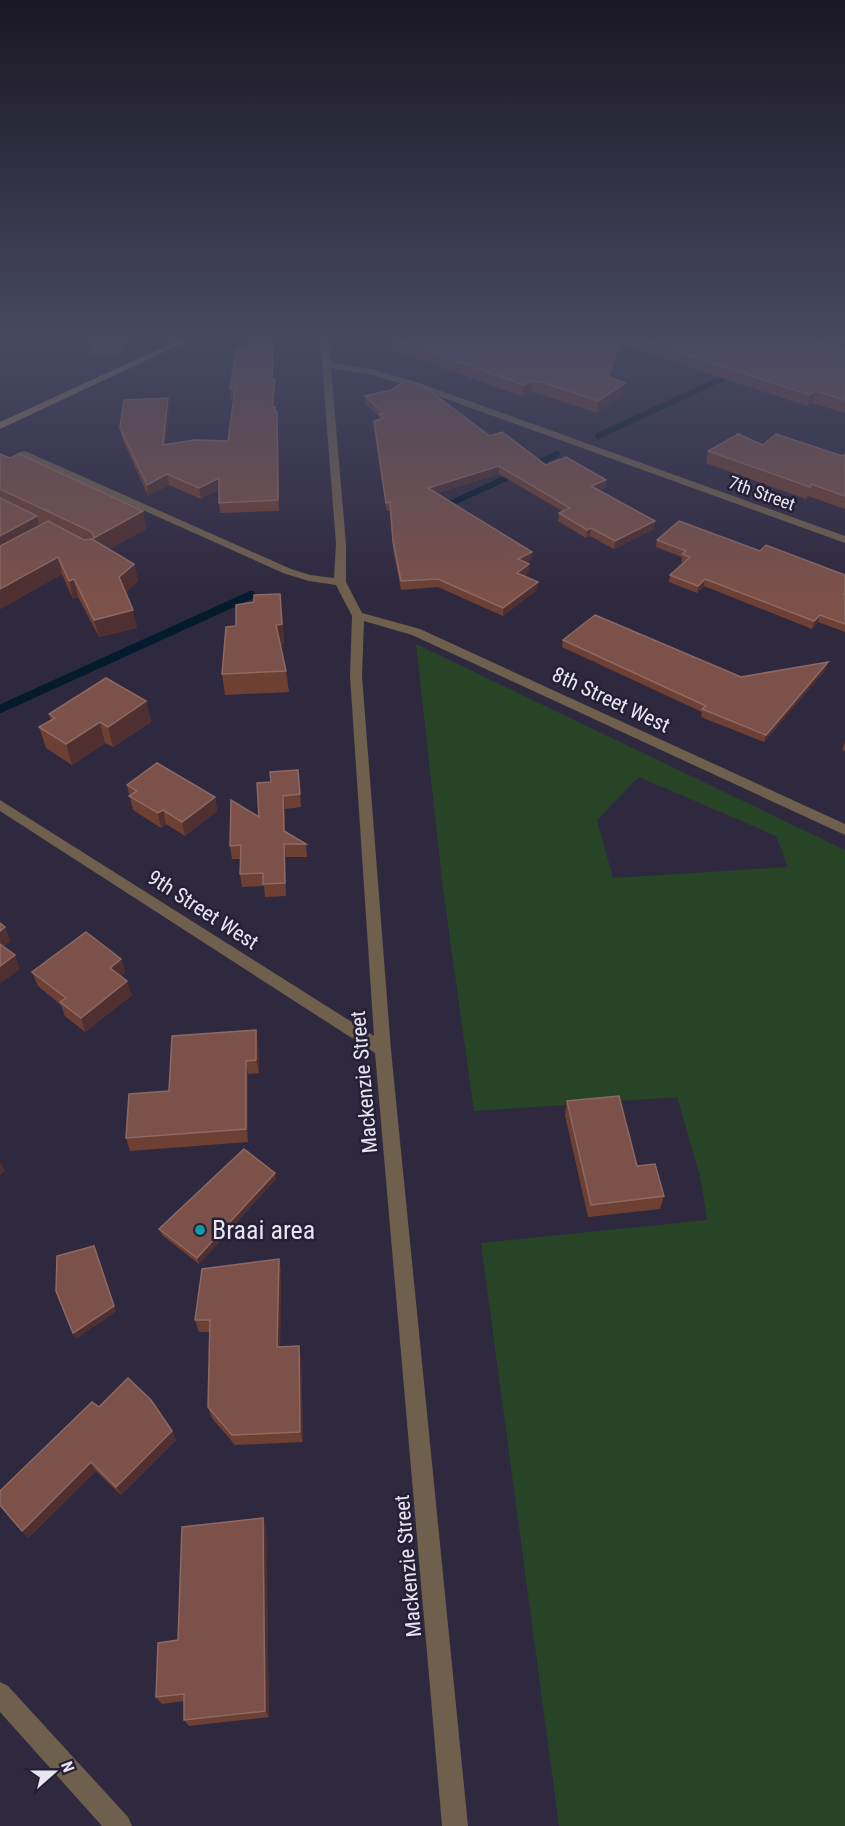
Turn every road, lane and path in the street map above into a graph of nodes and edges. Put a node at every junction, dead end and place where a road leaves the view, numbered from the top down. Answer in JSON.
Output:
{"nodes":[{"id":1,"x":332,"y":423,"type":"edge"},
{"id":2,"x":522,"y":423,"type":"edge"},
{"id":3,"x":21,"y":453,"type":"edge"},
{"id":4,"x":845,"y":540,"type":"edge"},
{"id":5,"x":339,"y":582,"type":"junction"},
{"id":6,"x":358,"y":616,"type":"junction"},
{"id":7,"x":0,"y":805,"type":"edge"},
{"id":8,"x":845,"y":830,"type":"edge"},
{"id":9,"x":383,"y":1050,"type":"junction"},
{"id":10,"x":0,"y":1694,"type":"edge"},
{"id":11,"x":118,"y":1826,"type":"edge"},
{"id":12,"x":455,"y":1826,"type":"edge"}],
"edges":[{"from":1,"to":5,"type":"street"},
{"from":2,"to":4,"type":"street","name":"7th Street"},
{"from":3,"to":5,"type":"street"},
{"from":5,"to":6,"type":"street"},
{"from":6,"to":8,"type":"street","name":"8th Street West"},
{"from":6,"to":9,"type":"street","name":"Mackenzie Street"},
{"from":7,"to":9,"type":"street","name":"9th Street West"},
{"from":9,"to":12,"type":"street","name":"Mackenzie Street"},
{"from":10,"to":11,"type":"street"}]}
